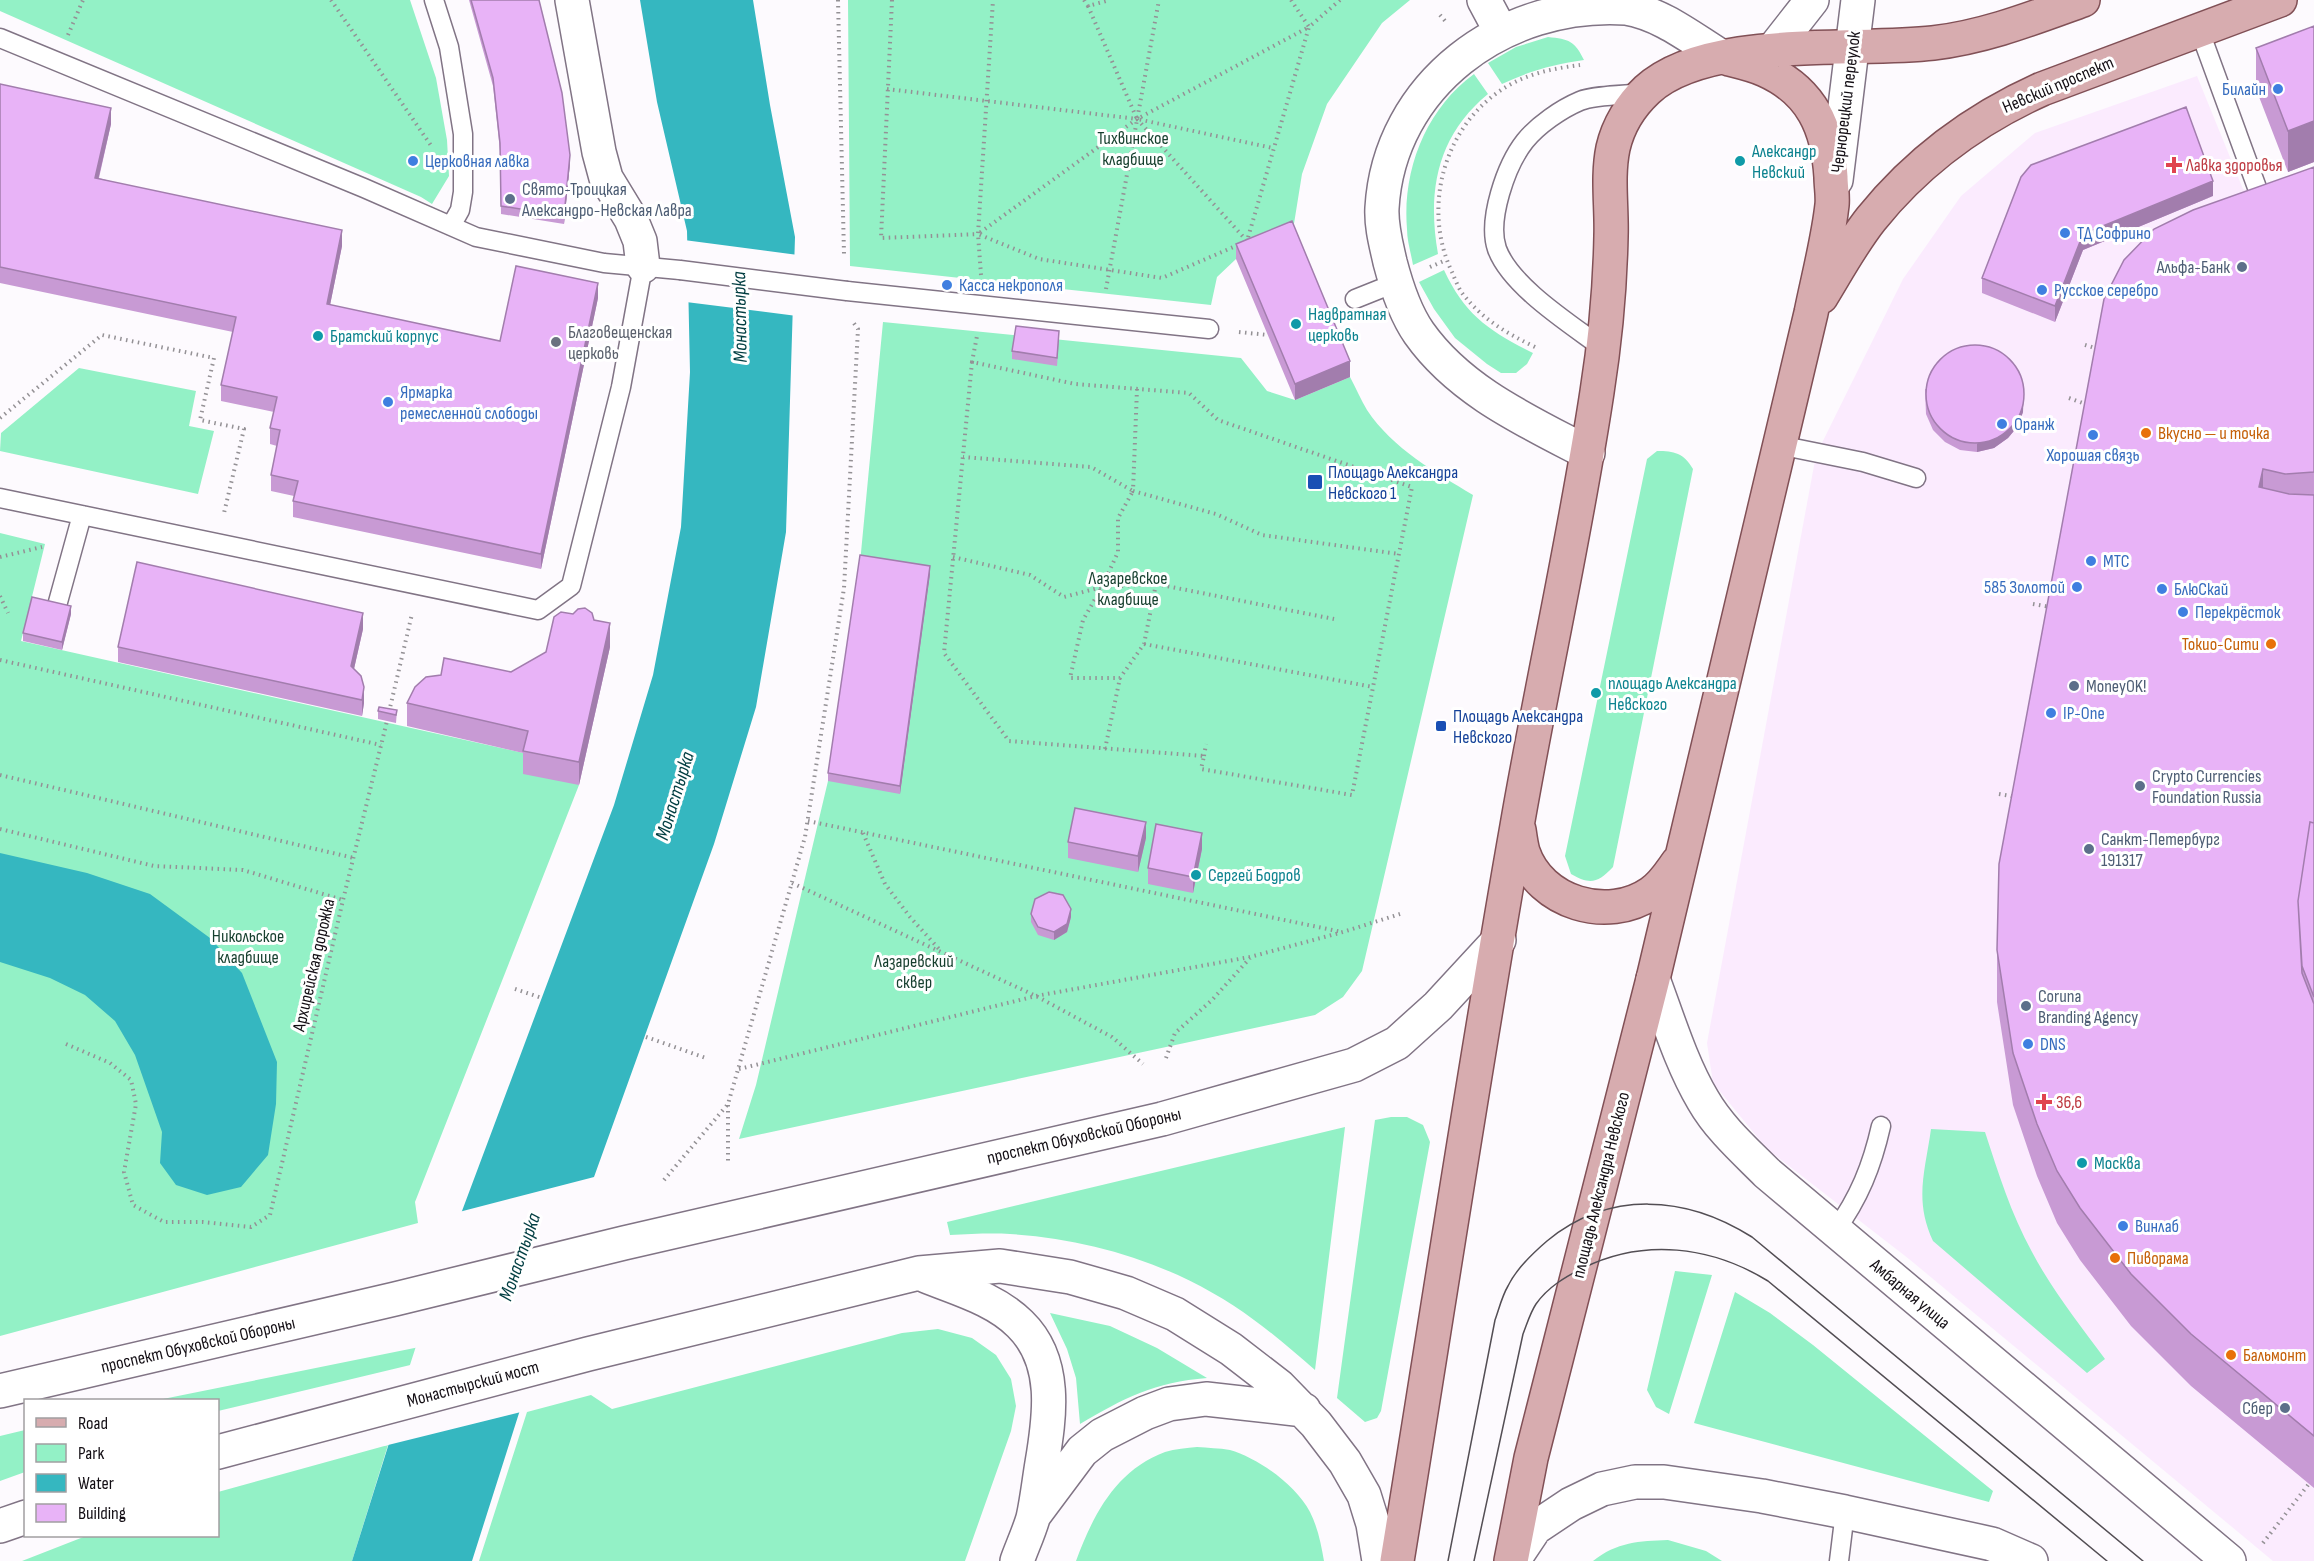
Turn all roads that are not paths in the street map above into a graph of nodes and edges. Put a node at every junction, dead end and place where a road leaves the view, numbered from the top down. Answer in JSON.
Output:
{"nodes":[{"id":1,"x":434,"y":0,"type":"edge"},
{"id":2,"x":572,"y":0,"type":"edge"},
{"id":3,"x":1812,"y":0,"type":"edge"},
{"id":4,"x":1858,"y":0,"type":"edge"},
{"id":5,"x":2083,"y":0,"type":"edge"},
{"id":6,"x":2280,"y":0,"type":"edge"},
{"id":7,"x":1491,"y":14,"type":"edge"},
{"id":8,"x":2199,"y":30,"type":"junction"},
{"id":9,"x":0,"y":38,"type":"edge"},
{"id":10,"x":1853,"y":46,"type":"junction"},
{"id":11,"x":1772,"y":51,"type":"junction"},
{"id":12,"x":1722,"y":57,"type":"junction"},
{"id":13,"x":1644,"y":93,"type":"junction"},
{"id":14,"x":2314,"y":186,"type":"edge"},
{"id":15,"x":1833,"y":203,"type":"junction"},
{"id":16,"x":451,"y":226,"type":"junction"},
{"id":17,"x":642,"y":266,"type":"junction"},
{"id":18,"x":1395,"y":283,"type":"junction"},
{"id":19,"x":1355,"y":299,"type":"dead end"},
{"id":20,"x":1810,"y":314,"type":"junction"},
{"id":21,"x":1209,"y":329,"type":"dead end"},
{"id":22,"x":1604,"y":349,"type":"junction"},
{"id":23,"x":1779,"y":445,"type":"junction"},
{"id":24,"x":1588,"y":453,"type":"junction"},
{"id":25,"x":1916,"y":478,"type":"dead end"},
{"id":26,"x":0,"y":498,"type":"edge"},
{"id":27,"x":82,"y":515,"type":"junction"},
{"id":28,"x":58,"y":602,"type":"edge"},
{"id":29,"x":1518,"y":822,"type":"junction"},
{"id":30,"x":1682,"y":855,"type":"junction"},
{"id":31,"x":1499,"y":940,"type":"junction"},
{"id":32,"x":1653,"y":979,"type":"junction"},
{"id":33,"x":1881,"y":1126,"type":"dead end"},
{"id":34,"x":1835,"y":1231,"type":"junction"},
{"id":35,"x":919,"y":1273,"type":"junction"},
{"id":36,"x":0,"y":1391,"type":"edge"},
{"id":37,"x":1304,"y":1410,"type":"junction"},
{"id":38,"x":219,"y":1452,"type":"edge"},
{"id":39,"x":1845,"y":1512,"type":"junction"},
{"id":40,"x":24,"y":1517,"type":"edge"},
{"id":41,"x":1033,"y":1518,"type":"junction"},
{"id":42,"x":0,"y":1526,"type":"edge"},
{"id":43,"x":1017,"y":1561,"type":"edge"},
{"id":44,"x":1379,"y":1561,"type":"edge"},
{"id":45,"x":1397,"y":1561,"type":"edge"},
{"id":46,"x":1512,"y":1561,"type":"edge"},
{"id":47,"x":1839,"y":1561,"type":"edge"},
{"id":48,"x":2031,"y":1561,"type":"edge"},
{"id":49,"x":2229,"y":1561,"type":"edge"}],
"edges":[{"from":1,"to":16,"type":"lane"},
{"from":2,"to":17,"type":"main road"},
{"from":3,"to":11,"type":"main road"},
{"from":4,"to":10,"type":"main road","name":"Чернорецкий переулок"},
{"from":5,"to":10,"type":"main road"},
{"from":6,"to":8,"type":"main road","name":"Невский проспект"},
{"from":7,"to":12,"type":"main road","name":"площадь Александра Невского"},
{"from":7,"to":18,"type":"main road","name":"площадь Александра Невского"},
{"from":8,"to":14,"type":"lane"},
{"from":8,"to":20,"type":"main road","name":"Невский проспект"},
{"from":9,"to":16,"type":"lane"},
{"from":10,"to":11,"type":"main road"},
{"from":10,"to":15,"type":"main road","name":"Чернорецкий переулок"},
{"from":11,"to":12,"type":"main road"},
{"from":12,"to":13,"type":"main road"},
{"from":12,"to":15,"type":"main road","name":"площадь Александра Невского"},
{"from":13,"to":22,"type":"main road"},
{"from":13,"to":22,"type":"lane"},
{"from":15,"to":20,"type":"main road","name":"площадь Александра Невского"},
{"from":16,"to":17,"type":"lane"},
{"from":17,"to":21,"type":"lane","bridge":true},
{"from":17,"to":27,"type":"lane"},
{"from":18,"to":19,"type":"lane"},
{"from":18,"to":24,"type":"main road","name":"площадь Александра Невского"},
{"from":20,"to":23,"type":"main road","name":"площадь Александра Невского"},
{"from":22,"to":24,"type":"main road"},
{"from":23,"to":25,"type":"lane"},
{"from":23,"to":30,"type":"main road","name":"площадь Александра Невского"},
{"from":24,"to":29,"type":"main road"},
{"from":26,"to":27,"type":"lane"},
{"from":27,"to":28,"type":"lane"},
{"from":29,"to":30,"type":"main road"},
{"from":29,"to":31,"type":"main road"},
{"from":30,"to":32,"type":"main road","name":"площадь Александра Невского"},
{"from":31,"to":36,"type":"main road","name":"проспект Обуховской Обороны"},
{"from":31,"to":45,"type":"main road"},
{"from":32,"to":34,"type":"main road","name":"Амбарная улица"},
{"from":32,"to":46,"type":"main road","name":"площадь Александра Невского"},
{"from":33,"to":34,"type":"lane"},
{"from":34,"to":49,"type":"main road","name":"Амбарная улица"},
{"from":35,"to":37,"type":"main road"},
{"from":35,"to":38,"type":"main road","name":"Монастырский мост"},
{"from":35,"to":41,"type":"main road"},
{"from":37,"to":41,"type":"main road"},
{"from":37,"to":44,"type":"main road"},
{"from":39,"to":46,"type":"main road"},
{"from":39,"to":47,"type":"lane"},
{"from":39,"to":48,"type":"main road"},
{"from":40,"to":42,"type":"main road"},
{"from":41,"to":43,"type":"main road"}]}
